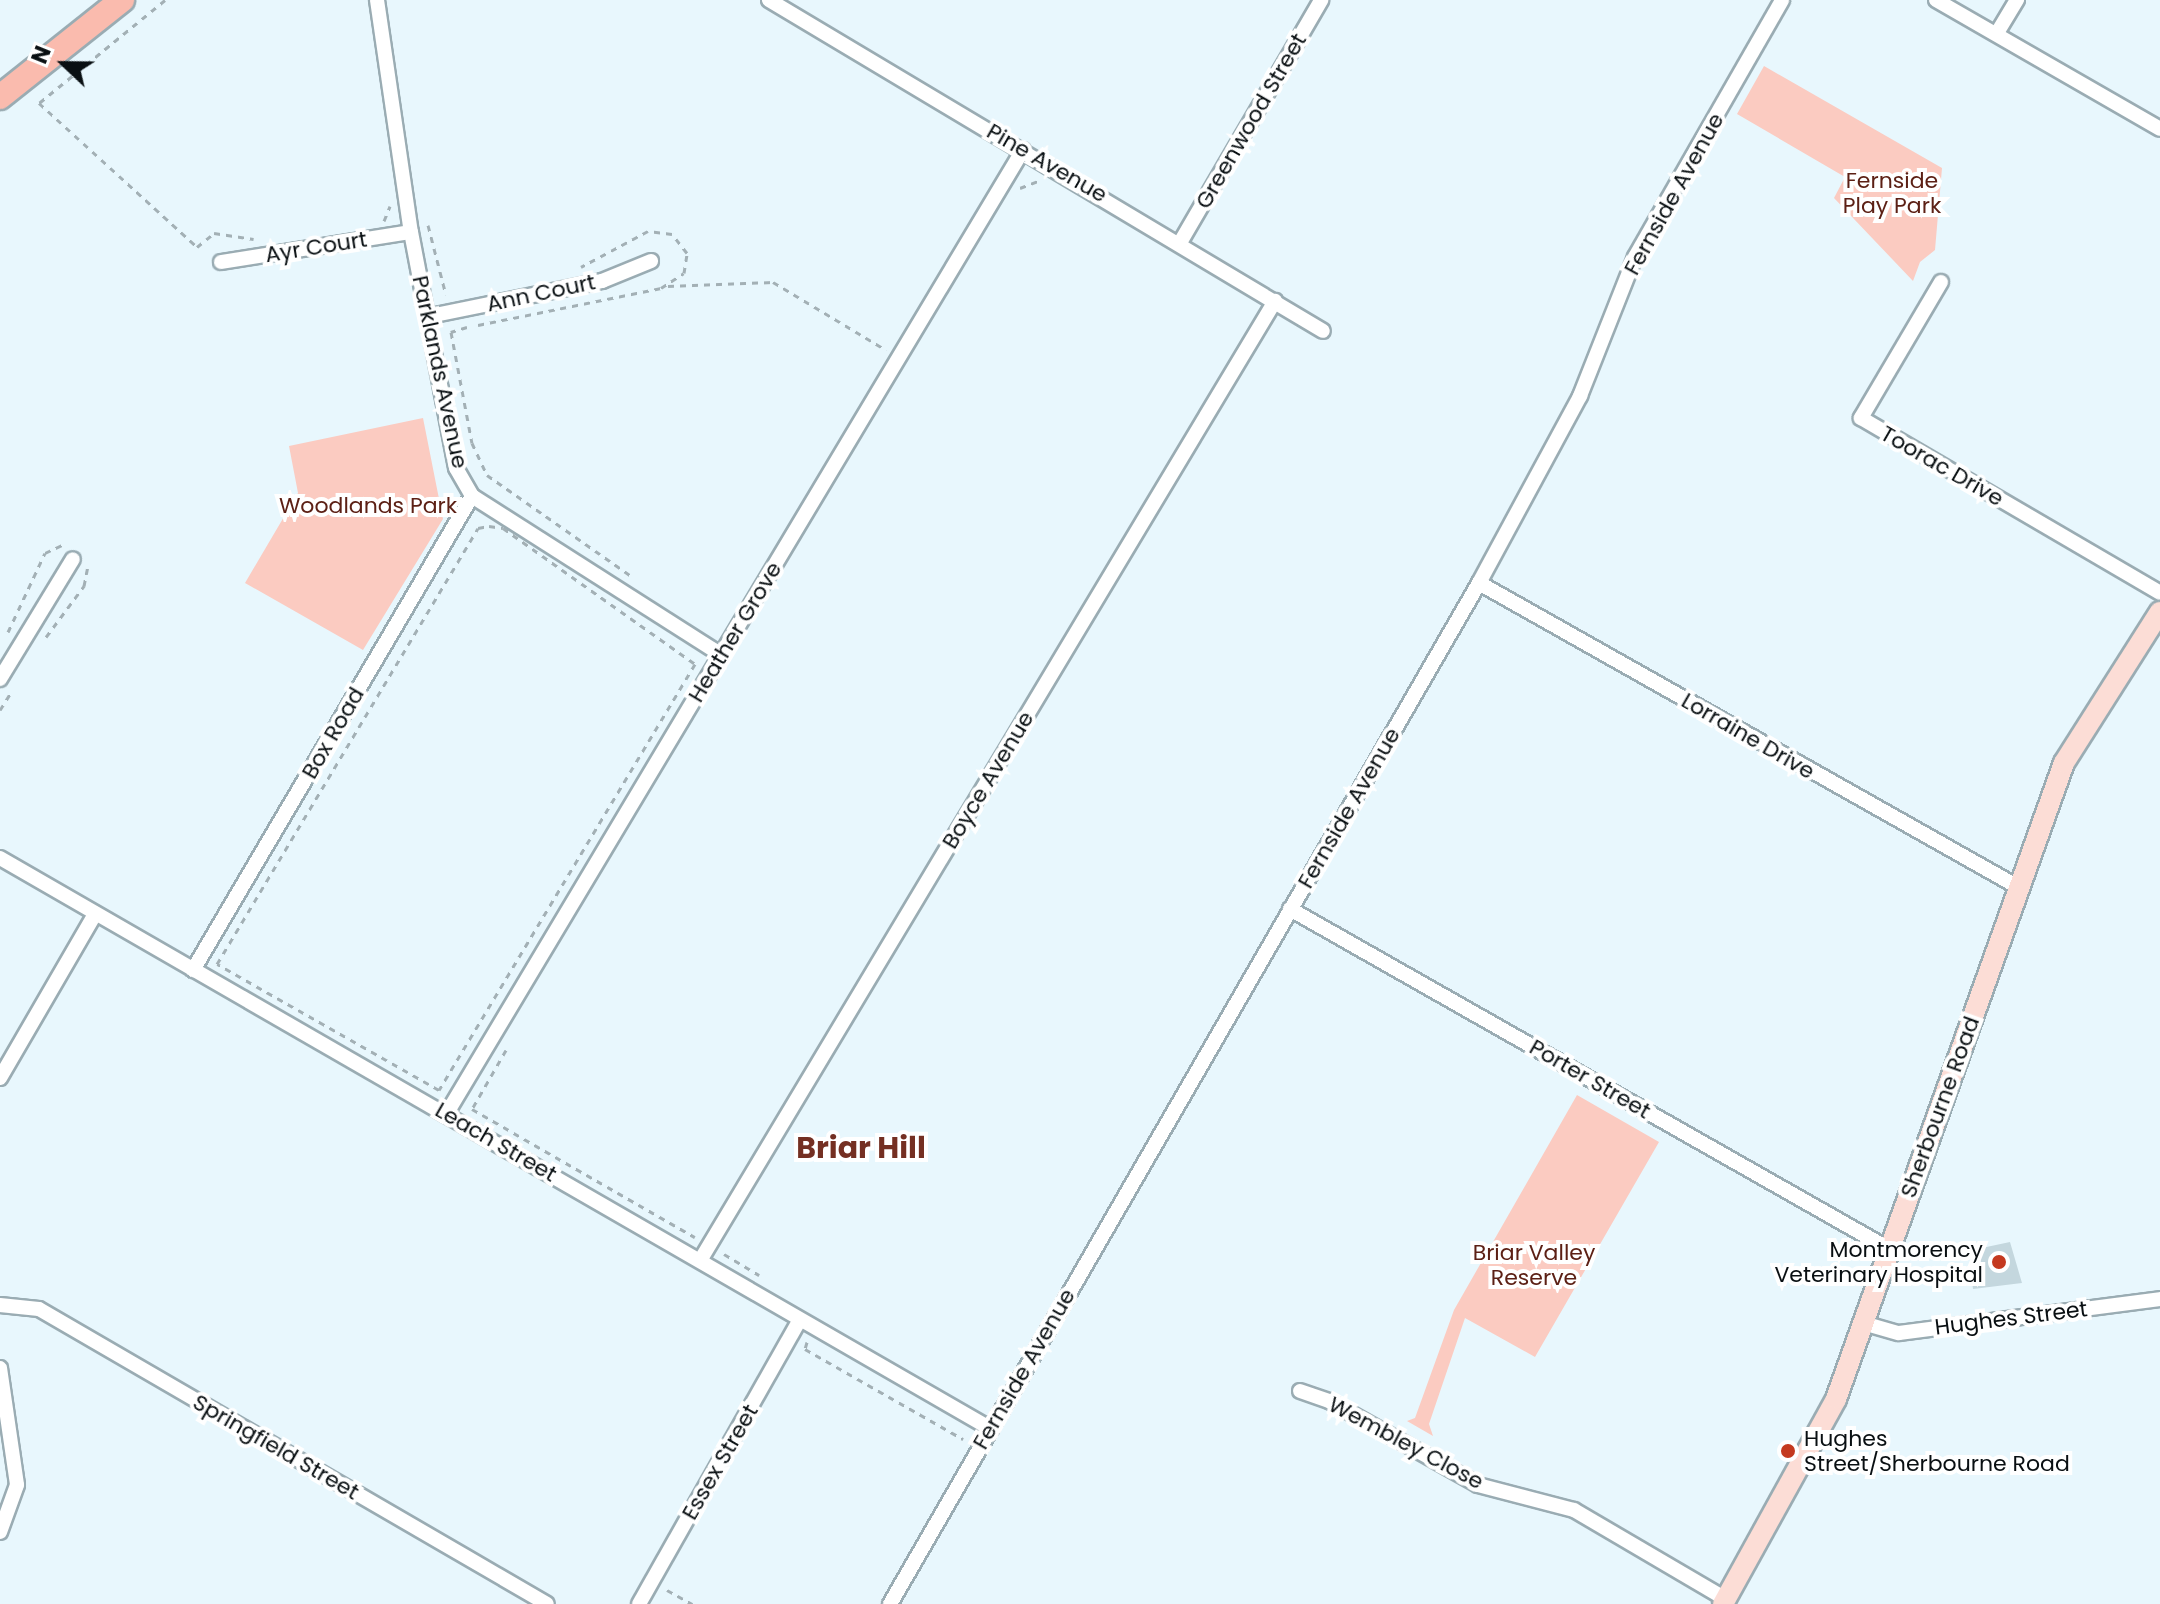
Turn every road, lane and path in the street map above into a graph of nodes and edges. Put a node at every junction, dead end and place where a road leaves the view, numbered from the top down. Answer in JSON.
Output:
{"nodes":[{"id":1,"x":122,"y":0,"type":"edge"},
{"id":2,"x":165,"y":0,"type":"edge"},
{"id":3,"x":377,"y":0,"type":"edge"},
{"id":4,"x":769,"y":0,"type":"edge"},
{"id":5,"x":1321,"y":0,"type":"edge"},
{"id":6,"x":1782,"y":0,"type":"edge"},
{"id":7,"x":1936,"y":0,"type":"edge"},
{"id":8,"x":2017,"y":0,"type":"edge"},
{"id":9,"x":1997,"y":33,"type":"junction"},
{"id":10,"x":0,"y":97,"type":"edge"},
{"id":11,"x":2160,"y":129,"type":"edge"},
{"id":12,"x":1023,"y":150,"type":"junction"},
{"id":13,"x":1046,"y":183,"type":"dead end"},
{"id":14,"x":391,"y":201,"type":"dead end"},
{"id":15,"x":1012,"y":201,"type":"dead end"},
{"id":16,"x":426,"y":213,"type":"dead end"},
{"id":17,"x":376,"y":223,"type":"dead end"},
{"id":18,"x":411,"y":232,"type":"junction"},
{"id":19,"x":266,"y":239,"type":"dead end"},
{"id":20,"x":1181,"y":241,"type":"junction"},
{"id":21,"x":651,"y":261,"type":"dead end"},
{"id":22,"x":221,"y":262,"type":"dead end"},
{"id":23,"x":571,"y":271,"type":"dead end"},
{"id":24,"x":1941,"y":282,"type":"dead end"},
{"id":25,"x":665,"y":286,"type":"junction"},
{"id":26,"x":461,"y":294,"type":"dead end"},
{"id":27,"x":1275,"y":301,"type":"junction"},
{"id":28,"x":430,"y":316,"type":"junction"},
{"id":29,"x":1323,"y":331,"type":"dead end"},
{"id":30,"x":899,"y":358,"type":"junction"},
{"id":31,"x":472,"y":496,"type":"junction"},
{"id":32,"x":73,"y":559,"type":"dead end"},
{"id":33,"x":636,"y":579,"type":"dead end"},
{"id":34,"x":1479,"y":583,"type":"junction"},
{"id":35,"x":2160,"y":593,"type":"edge"},
{"id":36,"x":2160,"y":612,"type":"edge"},
{"id":37,"x":722,"y":655,"type":"junction"},
{"id":38,"x":0,"y":679,"type":"edge"},
{"id":39,"x":0,"y":858,"type":"edge"},
{"id":40,"x":2018,"y":887,"type":"junction"},
{"id":41,"x":1290,"y":909,"type":"junction"},
{"id":42,"x":95,"y":914,"type":"junction"},
{"id":43,"x":217,"y":964,"type":"dead end"},
{"id":44,"x":193,"y":970,"type":"junction"},
{"id":45,"x":512,"y":1039,"type":"dead end"},
{"id":46,"x":0,"y":1078,"type":"edge"},
{"id":47,"x":439,"y":1090,"type":"dead end"},
{"id":48,"x":447,"y":1113,"type":"junction"},
{"id":49,"x":702,"y":1232,"type":"dead end"},
{"id":50,"x":1889,"y":1249,"type":"junction"},
{"id":51,"x":723,"y":1253,"type":"dead end"},
{"id":52,"x":701,"y":1259,"type":"junction"},
{"id":53,"x":768,"y":1285,"type":"dead end"},
{"id":54,"x":2160,"y":1299,"type":"edge"},
{"id":55,"x":0,"y":1305,"type":"edge"},
{"id":56,"x":800,"y":1320,"type":"junction"},
{"id":57,"x":1863,"y":1323,"type":"junction"},
{"id":58,"x":0,"y":1368,"type":"edge"},
{"id":59,"x":1300,"y":1391,"type":"dead end"},
{"id":60,"x":974,"y":1419,"type":"junction"},
{"id":61,"x":991,"y":1429,"type":"junction"},
{"id":62,"x":963,"y":1446,"type":"dead end"},
{"id":63,"x":0,"y":1532,"type":"edge"},
{"id":64,"x":652,"y":1581,"type":"junction"},
{"id":65,"x":1725,"y":1601,"type":"edge"},
{"id":66,"x":547,"y":1604,"type":"edge"},
{"id":67,"x":639,"y":1604,"type":"edge"},
{"id":68,"x":692,"y":1604,"type":"edge"},
{"id":69,"x":890,"y":1604,"type":"edge"}],
"edges":[{"from":1,"to":10,"type":"main road"},
{"from":2,"to":19,"type":"path"},
{"from":3,"to":18,"type":"street","name":"Parklands Avenue"},
{"from":4,"to":12,"type":"street","name":"Pine Avenue"},
{"from":5,"to":20,"type":"street","name":"Greenwood Street"},
{"from":6,"to":34,"type":"street","name":"Fernside Avenue"},
{"from":7,"to":9,"type":"street"},
{"from":8,"to":9,"type":"street"},
{"from":9,"to":11,"type":"street"},
{"from":12,"to":20,"type":"street","name":"Pine Avenue"},
{"from":12,"to":30,"type":"street","name":"Heather Grove"},
{"from":13,"to":15,"type":"path"},
{"from":14,"to":17,"type":"path"},
{"from":16,"to":26,"type":"path"},
{"from":18,"to":22,"type":"street","name":"Ayr Court"},
{"from":18,"to":28,"type":"street","name":"Parklands Avenue"},
{"from":20,"to":27,"type":"street","name":"Pine Avenue"},
{"from":21,"to":28,"type":"street","name":"Ann Court"},
{"from":23,"to":25,"type":"path"},
{"from":24,"to":35,"type":"street","name":"Toorac Drive"},
{"from":25,"to":30,"type":"path"},
{"from":25,"to":33,"type":"path"},
{"from":27,"to":29,"type":"street","name":"Pine Avenue"},
{"from":27,"to":52,"type":"street","name":"Boyce Avenue"},
{"from":28,"to":31,"type":"street","name":"Parklands Avenue"},
{"from":30,"to":37,"type":"street","name":"Heather Grove"},
{"from":31,"to":37,"type":"street","name":"Parklands Avenue"},
{"from":31,"to":44,"type":"street","name":"Box Road"},
{"from":32,"to":38,"type":"street"},
{"from":34,"to":40,"type":"street","name":"Lorraine Drive"},
{"from":34,"to":41,"type":"street","name":"Fernside Avenue"},
{"from":36,"to":40,"type":"main road","name":"Sherbourne Road"},
{"from":37,"to":48,"type":"street","name":"Heather Grove"},
{"from":39,"to":42,"type":"street","name":"Leach Street"},
{"from":40,"to":50,"type":"main road","name":"Sherbourne Road"},
{"from":41,"to":50,"type":"street","name":"Porter Street"},
{"from":41,"to":61,"type":"street","name":"Fernside Avenue"},
{"from":42,"to":44,"type":"street","name":"Leach Street"},
{"from":42,"to":46,"type":"street"},
{"from":43,"to":47,"type":"path"},
{"from":44,"to":48,"type":"street","name":"Leach Street"},
{"from":45,"to":49,"type":"path"},
{"from":48,"to":52,"type":"street","name":"Leach Street"},
{"from":50,"to":57,"type":"main road","name":"Sherbourne Road"},
{"from":51,"to":53,"type":"path"},
{"from":52,"to":56,"type":"street","name":"Leach Street"},
{"from":54,"to":57,"type":"street","name":"Hughes Street"},
{"from":55,"to":66,"type":"street","name":"Springfield Street"},
{"from":56,"to":60,"type":"street","name":"Leach Street"},
{"from":56,"to":64,"type":"street","name":"Essex Street"},
{"from":57,"to":65,"type":"main road","name":"Sherbourne Road"},
{"from":58,"to":63,"type":"street"},
{"from":59,"to":65,"type":"street","name":"Wembley Close"},
{"from":60,"to":61,"type":"street","name":"Leach Street"},
{"from":60,"to":62,"type":"path"},
{"from":61,"to":69,"type":"street","name":"Fernside Avenue"},
{"from":64,"to":67,"type":"street","name":"Essex Street"},
{"from":64,"to":68,"type":"path"}]}
